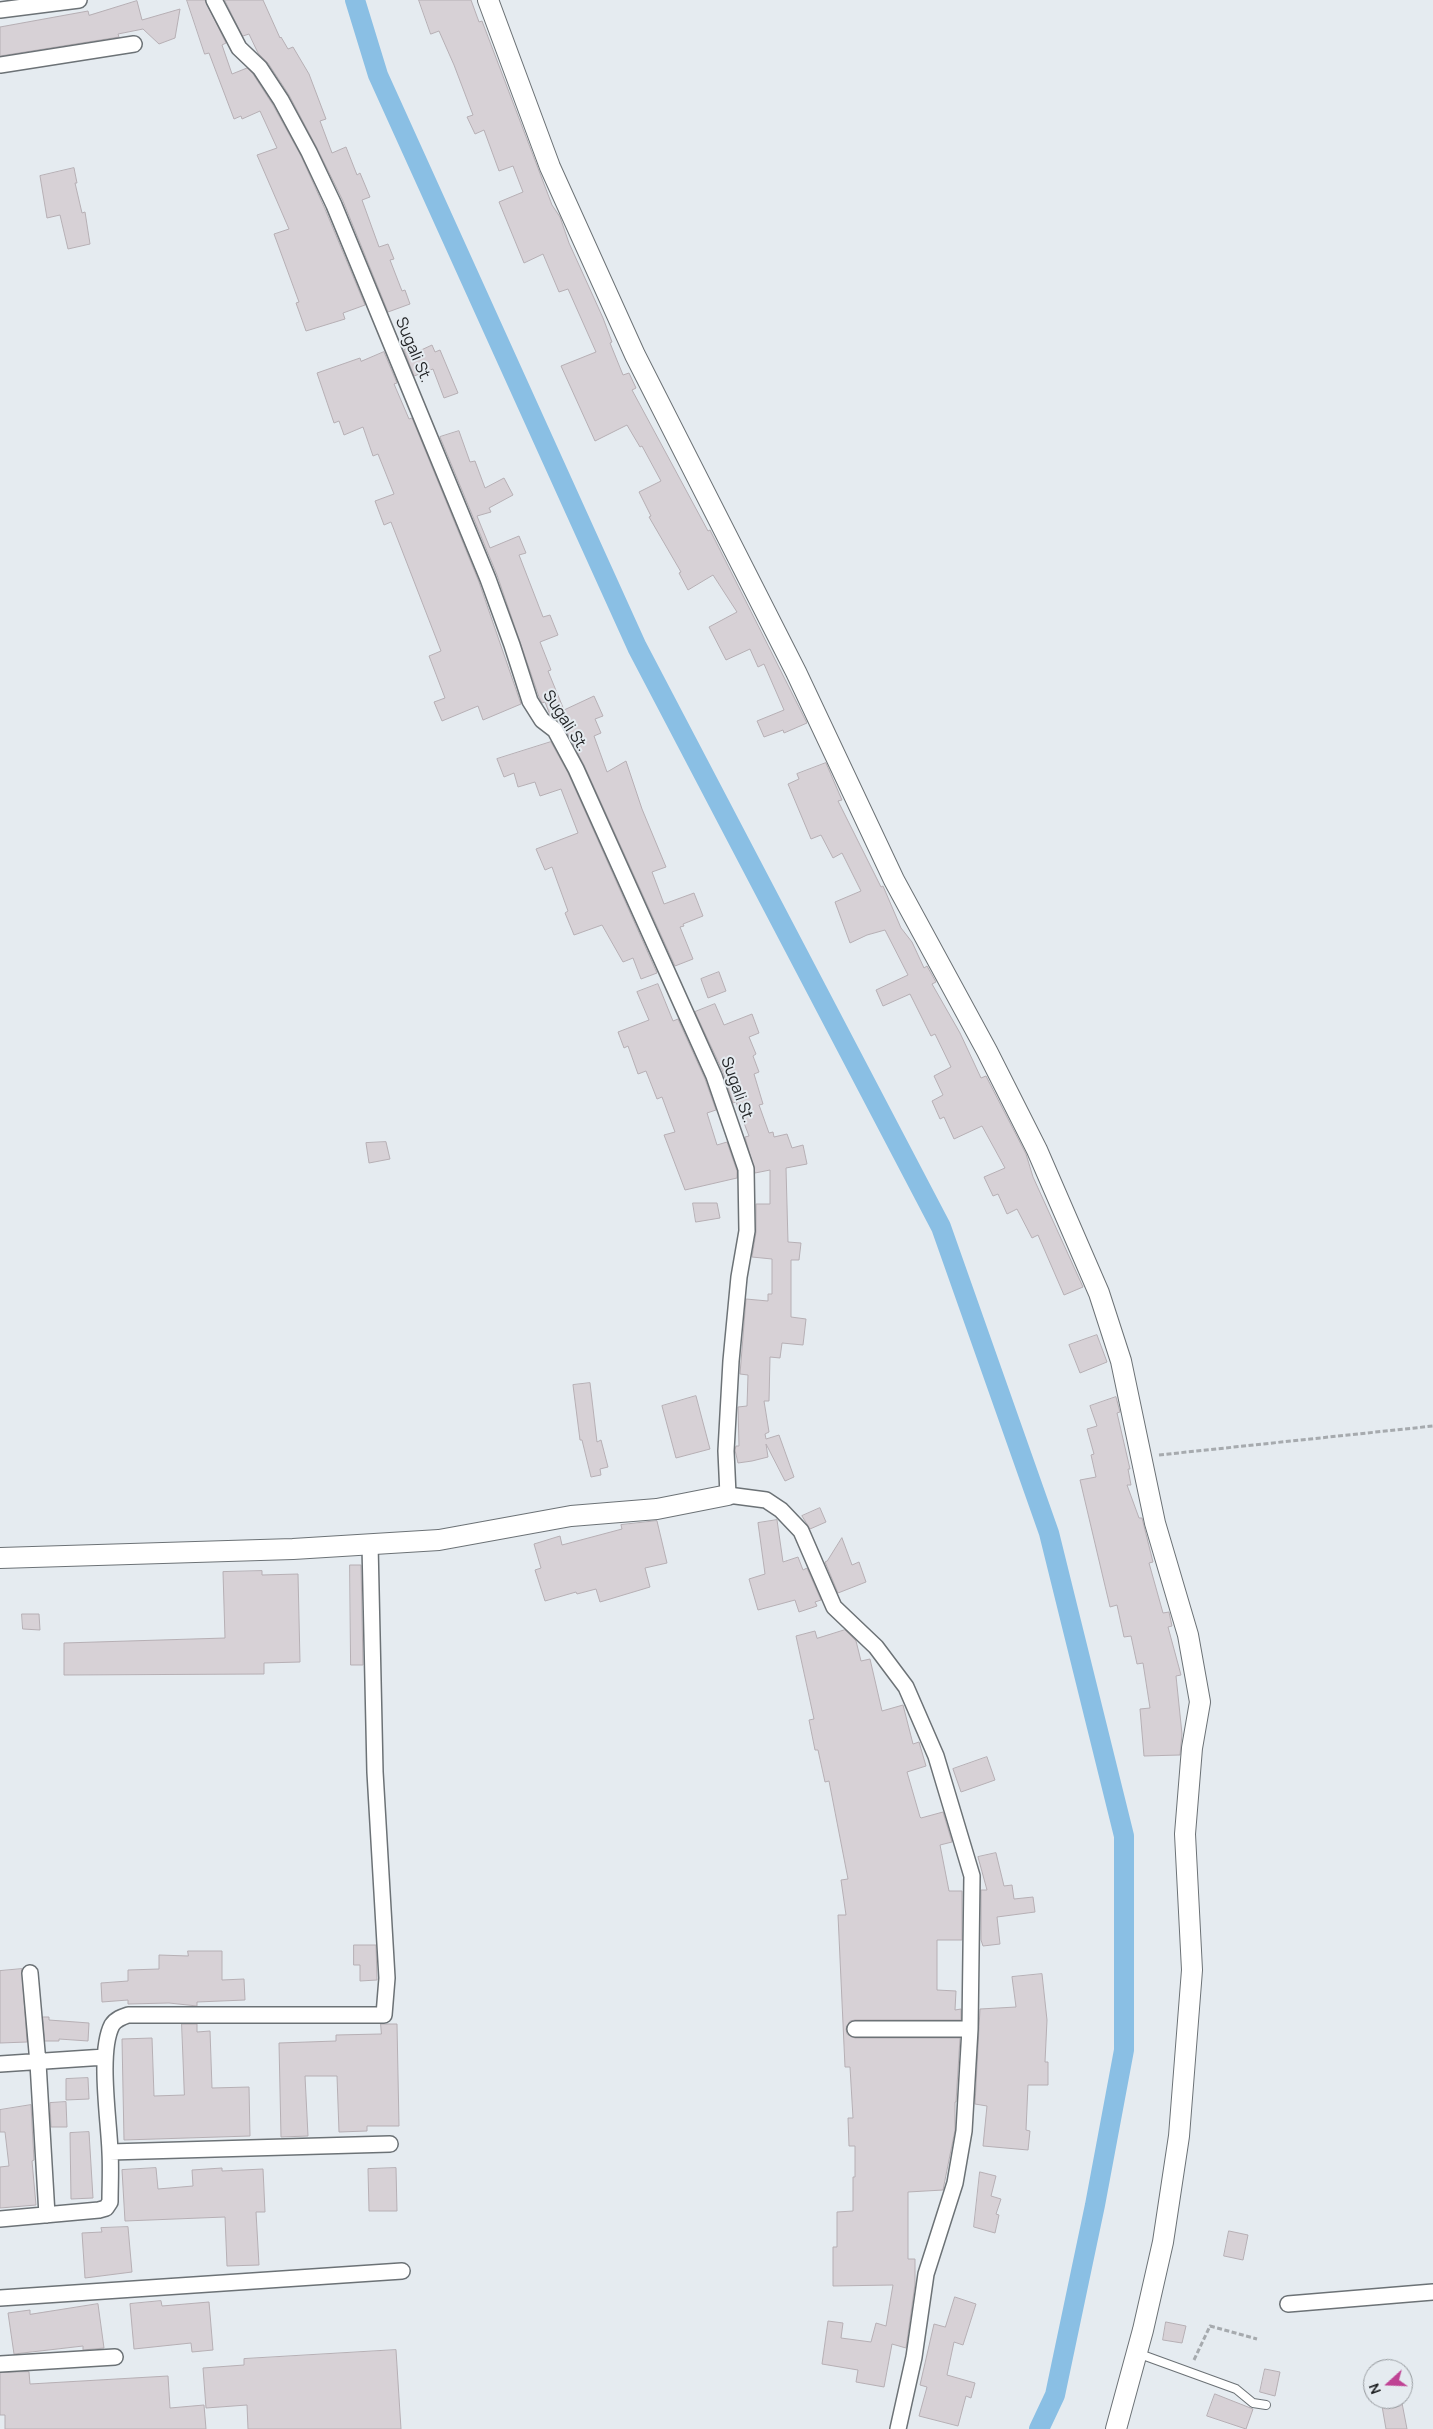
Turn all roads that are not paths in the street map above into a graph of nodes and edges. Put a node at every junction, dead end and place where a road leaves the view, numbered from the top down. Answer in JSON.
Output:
{"nodes":[{"id":1,"x":79,"y":0,"type":"edge"},
{"id":2,"x":214,"y":0,"type":"edge"},
{"id":3,"x":488,"y":0,"type":"edge"},
{"id":4,"x":0,"y":10,"type":"edge"},
{"id":5,"x":134,"y":44,"type":"dead end"},
{"id":6,"x":0,"y":65,"type":"edge"},
{"id":7,"x":728,"y":1495,"type":"junction"},
{"id":8,"x":370,"y":1544,"type":"junction"},
{"id":9,"x":0,"y":1558,"type":"edge"},
{"id":10,"x":30,"y":1973,"type":"dead end"},
{"id":11,"x":855,"y":2029,"type":"dead end"},
{"id":12,"x":970,"y":2029,"type":"junction"},
{"id":13,"x":105,"y":2057,"type":"junction"},
{"id":14,"x":38,"y":2062,"type":"junction"},
{"id":15,"x":0,"y":2064,"type":"edge"},
{"id":16,"x":390,"y":2144,"type":"dead end"},
{"id":17,"x":110,"y":2152,"type":"junction"},
{"id":18,"x":47,"y":2215,"type":"junction"},
{"id":19,"x":0,"y":2219,"type":"edge"},
{"id":20,"x":402,"y":2271,"type":"dead end"},
{"id":21,"x":1433,"y":2292,"type":"edge"},
{"id":22,"x":0,"y":2298,"type":"edge"},
{"id":23,"x":1288,"y":2304,"type":"dead end"},
{"id":24,"x":1136,"y":2353,"type":"junction"},
{"id":25,"x":115,"y":2357,"type":"dead end"},
{"id":26,"x":0,"y":2364,"type":"edge"},
{"id":27,"x":1266,"y":2405,"type":"dead end"},
{"id":28,"x":898,"y":2429,"type":"edge"},
{"id":29,"x":1116,"y":2429,"type":"edge"}],
"edges":[{"from":1,"to":4,"type":"street"},
{"from":2,"to":7,"type":"street","name":"Sugali St."},
{"from":3,"to":24,"type":"street"},
{"from":5,"to":6,"type":"street"},
{"from":7,"to":8,"type":"street"},
{"from":7,"to":12,"type":"street"},
{"from":8,"to":9,"type":"street"},
{"from":8,"to":13,"type":"street"},
{"from":10,"to":14,"type":"street"},
{"from":11,"to":12,"type":"street"},
{"from":12,"to":28,"type":"street"},
{"from":13,"to":14,"type":"street"},
{"from":13,"to":17,"type":"street"},
{"from":14,"to":15,"type":"street"},
{"from":14,"to":18,"type":"street"},
{"from":16,"to":17,"type":"street"},
{"from":17,"to":18,"type":"street"},
{"from":18,"to":19,"type":"street"},
{"from":20,"to":22,"type":"street"},
{"from":21,"to":23,"type":"street"},
{"from":24,"to":27,"type":"lane"},
{"from":24,"to":29,"type":"street"},
{"from":25,"to":26,"type":"street"}]}
